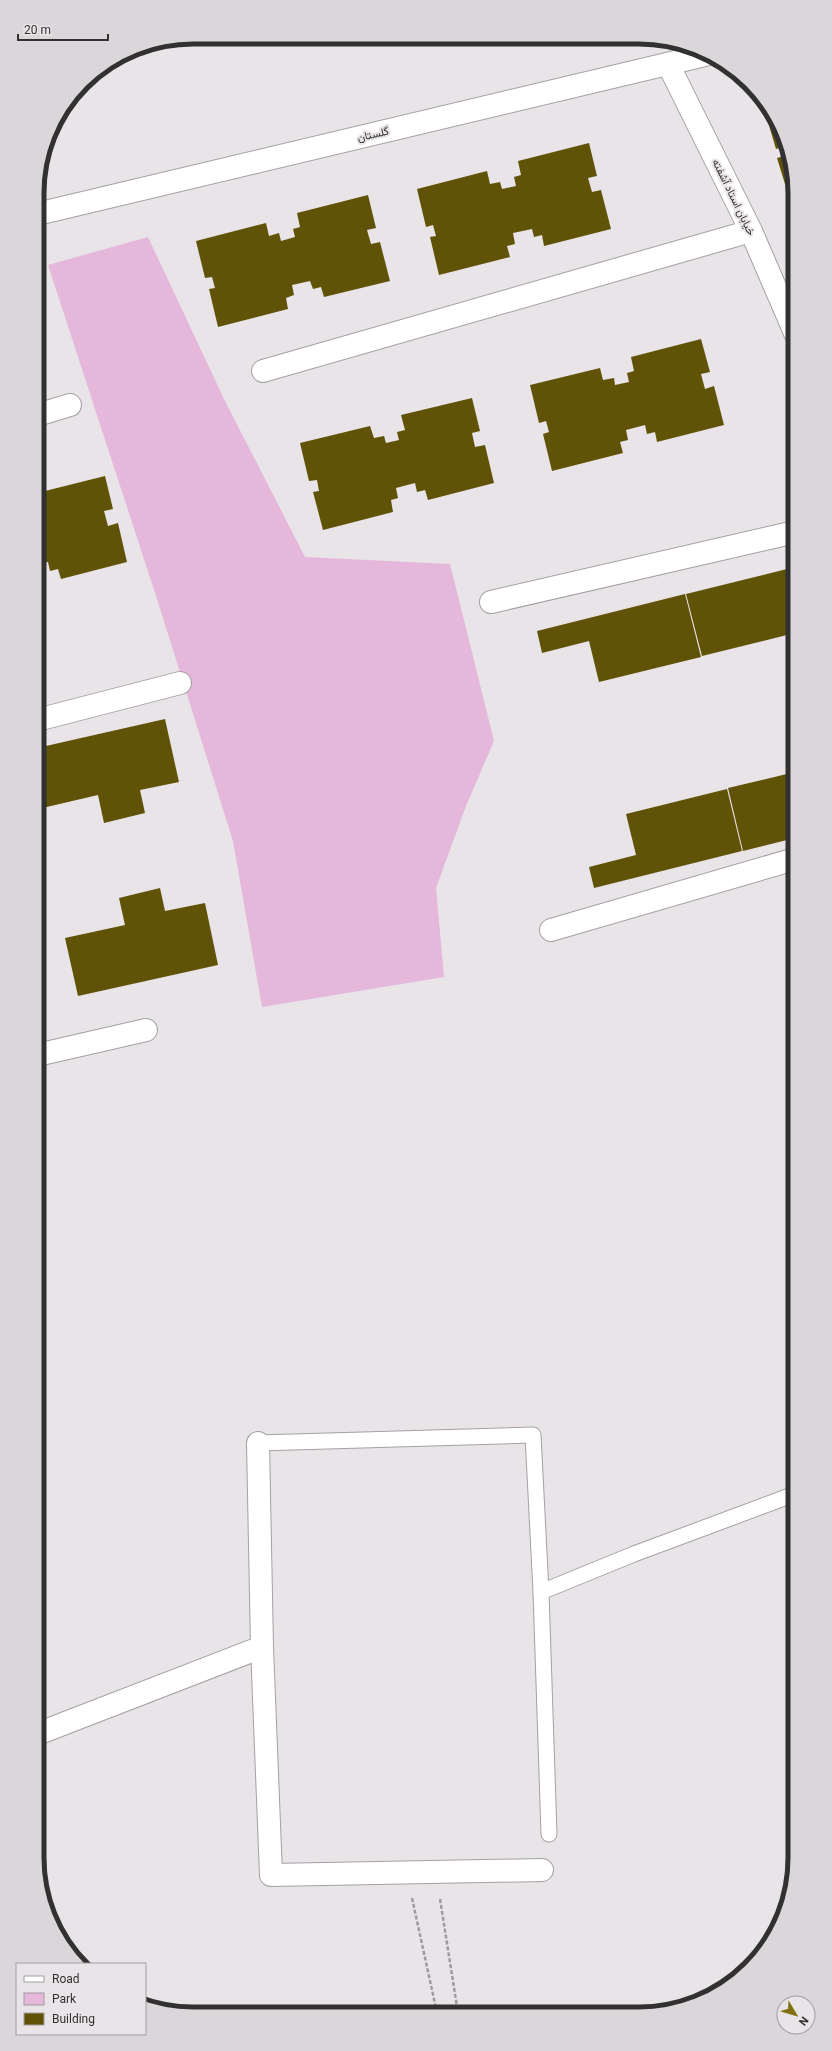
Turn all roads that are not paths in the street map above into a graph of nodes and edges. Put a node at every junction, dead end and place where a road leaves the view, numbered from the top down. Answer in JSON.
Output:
{"nodes":[{"id":1,"x":699,"y":56,"type":"edge"},
{"id":2,"x":668,"y":64,"type":"junction"},
{"id":3,"x":44,"y":212,"type":"edge"},
{"id":4,"x":751,"y":232,"type":"junction"},
{"id":5,"x":788,"y":316,"type":"edge"},
{"id":6,"x":263,"y":371,"type":"dead end"},
{"id":7,"x":70,"y":406,"type":"dead end"},
{"id":8,"x":44,"y":413,"type":"edge"},
{"id":9,"x":788,"y":534,"type":"edge"},
{"id":10,"x":491,"y":602,"type":"dead end"},
{"id":11,"x":180,"y":683,"type":"dead end"},
{"id":12,"x":44,"y":718,"type":"edge"},
{"id":13,"x":788,"y":861,"type":"edge"},
{"id":14,"x":551,"y":930,"type":"dead end"},
{"id":15,"x":146,"y":1030,"type":"dead end"},
{"id":16,"x":44,"y":1053,"type":"edge"},
{"id":17,"x":258,"y":1443,"type":"joint"},
{"id":18,"x":788,"y":1497,"type":"edge"},
{"id":19,"x":541,"y":1592,"type":"junction"},
{"id":20,"x":262,"y":1646,"type":"junction"},
{"id":21,"x":44,"y":1731,"type":"edge"},
{"id":22,"x":549,"y":1834,"type":"dead end"},
{"id":23,"x":542,"y":1870,"type":"dead end"}],
"edges":[{"from":1,"to":2,"type":"street","name":"گلستان"},
{"from":2,"to":3,"type":"street","name":"گلستان"},
{"from":2,"to":4,"type":"street","name":"خیابان استاد آشفته"},
{"from":4,"to":5,"type":"street","name":"خیابان استاد آشفته"},
{"from":4,"to":6,"type":"street"},
{"from":7,"to":8,"type":"street"},
{"from":9,"to":10,"type":"street"},
{"from":11,"to":12,"type":"street"},
{"from":13,"to":14,"type":"street"},
{"from":15,"to":16,"type":"street"},
{"from":17,"to":19,"type":"lane"},
{"from":17,"to":20,"type":"street"},
{"from":18,"to":19,"type":"lane"},
{"from":19,"to":22,"type":"lane"},
{"from":20,"to":21,"type":"street"},
{"from":20,"to":23,"type":"street"}]}
